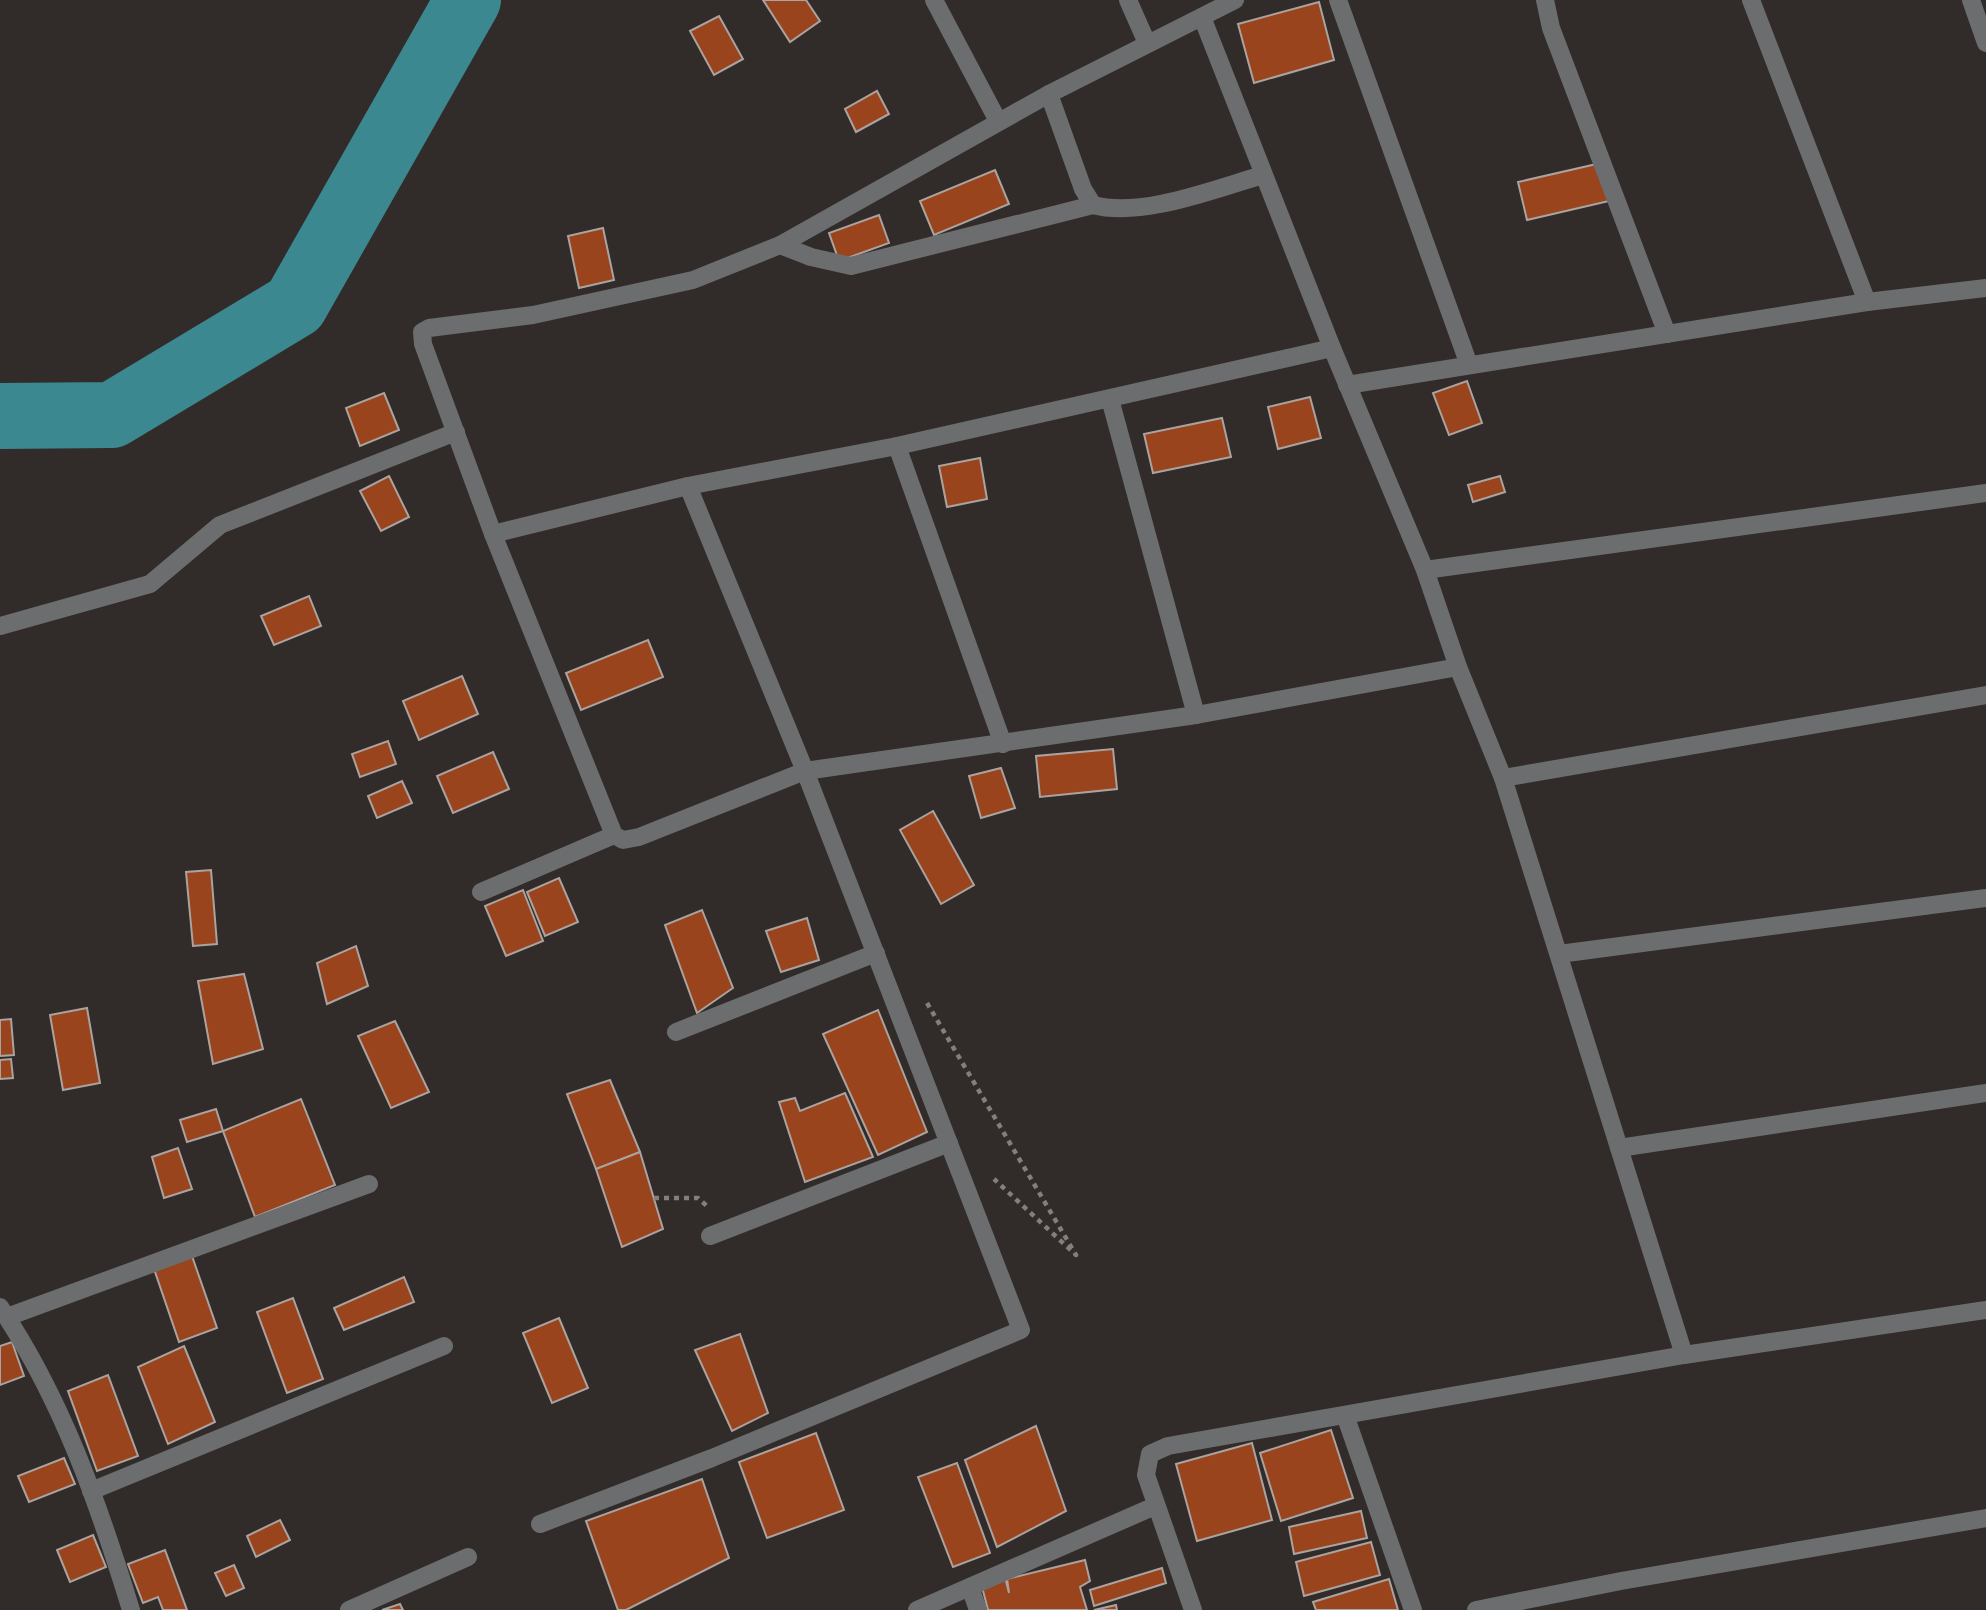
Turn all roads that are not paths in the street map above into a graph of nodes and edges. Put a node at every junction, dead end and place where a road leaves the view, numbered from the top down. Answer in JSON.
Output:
{"nodes":[{"id":1,"x":934,"y":0,"type":"edge"},
{"id":2,"x":1128,"y":0,"type":"edge"},
{"id":3,"x":1235,"y":0,"type":"edge"},
{"id":4,"x":1338,"y":0,"type":"edge"},
{"id":5,"x":1545,"y":0,"type":"edge"},
{"id":6,"x":1751,"y":0,"type":"edge"},
{"id":7,"x":1971,"y":0,"type":"edge"},
{"id":8,"x":1202,"y":17,"type":"junction"},
{"id":9,"x":1147,"y":43,"type":"junction"},
{"id":10,"x":1986,"y":43,"type":"edge"},
{"id":11,"x":1049,"y":94,"type":"junction"},
{"id":12,"x":998,"y":121,"type":"junction"},
{"id":13,"x":1263,"y":175,"type":"junction"},
{"id":14,"x":1093,"y":205,"type":"junction"},
{"id":15,"x":779,"y":245,"type":"junction"},
{"id":16,"x":1986,"y":288,"type":"edge"},
{"id":17,"x":1867,"y":302,"type":"junction"},
{"id":18,"x":1667,"y":334,"type":"junction"},
{"id":19,"x":1332,"y":348,"type":"junction"},
{"id":20,"x":1469,"y":365,"type":"junction"},
{"id":21,"x":1347,"y":385,"type":"junction"},
{"id":22,"x":1110,"y":400,"type":"junction"},
{"id":23,"x":456,"y":432,"type":"junction"},
{"id":24,"x":897,"y":446,"type":"junction"},
{"id":25,"x":688,"y":486,"type":"junction"},
{"id":26,"x":1986,"y":493,"type":"edge"},
{"id":27,"x":493,"y":534,"type":"junction"},
{"id":28,"x":1425,"y":570,"type":"junction"},
{"id":29,"x":0,"y":626,"type":"edge"},
{"id":30,"x":1458,"y":667,"type":"junction"},
{"id":31,"x":1986,"y":695,"type":"edge"},
{"id":32,"x":1196,"y":715,"type":"junction"},
{"id":33,"x":1003,"y":744,"type":"junction"},
{"id":34,"x":805,"y":771,"type":"junction"},
{"id":35,"x":1503,"y":778,"type":"junction"},
{"id":36,"x":614,"y":835,"type":"junction"},
{"id":37,"x":481,"y":892,"type":"dead end"},
{"id":38,"x":1986,"y":898,"type":"edge"},
{"id":39,"x":876,"y":953,"type":"junction"},
{"id":40,"x":1559,"y":954,"type":"junction"},
{"id":41,"x":676,"y":1032,"type":"dead end"},
{"id":42,"x":1986,"y":1093,"type":"edge"},
{"id":43,"x":948,"y":1143,"type":"junction"},
{"id":44,"x":1619,"y":1148,"type":"junction"},
{"id":45,"x":369,"y":1184,"type":"dead end"},
{"id":46,"x":710,"y":1236,"type":"dead end"},
{"id":47,"x":1986,"y":1310,"type":"edge"},
{"id":48,"x":3,"y":1312,"type":"edge"},
{"id":49,"x":444,"y":1346,"type":"dead end"},
{"id":50,"x":1684,"y":1355,"type":"junction"},
{"id":51,"x":1345,"y":1415,"type":"junction"},
{"id":52,"x":91,"y":1491,"type":"junction"},
{"id":53,"x":1155,"y":1506,"type":"junction"},
{"id":54,"x":1986,"y":1518,"type":"edge"},
{"id":55,"x":540,"y":1524,"type":"dead end"},
{"id":56,"x":468,"y":1558,"type":"dead end"},
{"id":57,"x":970,"y":1587,"type":"junction"},
{"id":58,"x":131,"y":1610,"type":"edge"},
{"id":59,"x":349,"y":1610,"type":"edge"},
{"id":60,"x":917,"y":1610,"type":"edge"},
{"id":61,"x":978,"y":1610,"type":"edge"},
{"id":62,"x":1193,"y":1610,"type":"edge"},
{"id":63,"x":1413,"y":1610,"type":"edge"},
{"id":64,"x":1476,"y":1610,"type":"edge"}],
"edges":[{"from":1,"to":12,"type":"street"},
{"from":2,"to":9,"type":"street"},
{"from":3,"to":8,"type":"street"},
{"from":4,"to":20,"type":"street"},
{"from":5,"to":18,"type":"street"},
{"from":6,"to":17,"type":"street"},
{"from":7,"to":10,"type":"street"},
{"from":8,"to":9,"type":"street"},
{"from":8,"to":13,"type":"street"},
{"from":9,"to":11,"type":"street"},
{"from":11,"to":12,"type":"street"},
{"from":11,"to":14,"type":"street"},
{"from":12,"to":15,"type":"street"},
{"from":13,"to":14,"type":"street"},
{"from":13,"to":19,"type":"street"},
{"from":14,"to":15,"type":"street"},
{"from":15,"to":23,"type":"street"},
{"from":16,"to":17,"type":"street"},
{"from":17,"to":18,"type":"street"},
{"from":18,"to":20,"type":"street"},
{"from":19,"to":21,"type":"street"},
{"from":19,"to":22,"type":"street"},
{"from":20,"to":21,"type":"street"},
{"from":21,"to":28,"type":"street"},
{"from":22,"to":24,"type":"street"},
{"from":22,"to":32,"type":"street"},
{"from":23,"to":27,"type":"street"},
{"from":23,"to":29,"type":"street"},
{"from":24,"to":25,"type":"street"},
{"from":24,"to":33,"type":"street"},
{"from":25,"to":27,"type":"street"},
{"from":25,"to":34,"type":"street"},
{"from":26,"to":28,"type":"street"},
{"from":27,"to":36,"type":"street"},
{"from":28,"to":30,"type":"street"},
{"from":30,"to":32,"type":"street"},
{"from":30,"to":35,"type":"street"},
{"from":31,"to":35,"type":"street"},
{"from":32,"to":33,"type":"street"},
{"from":33,"to":34,"type":"street"},
{"from":34,"to":36,"type":"street"},
{"from":34,"to":39,"type":"street"},
{"from":35,"to":40,"type":"street"},
{"from":36,"to":37,"type":"street"},
{"from":38,"to":40,"type":"street"},
{"from":39,"to":41,"type":"street"},
{"from":39,"to":43,"type":"street"},
{"from":40,"to":44,"type":"street"},
{"from":42,"to":44,"type":"street"},
{"from":43,"to":46,"type":"street"},
{"from":43,"to":55,"type":"street"},
{"from":44,"to":50,"type":"street"},
{"from":45,"to":48,"type":"street"},
{"from":47,"to":50,"type":"street"},
{"from":48,"to":52,"type":"street"},
{"from":49,"to":52,"type":"street"},
{"from":50,"to":51,"type":"street"},
{"from":51,"to":53,"type":"street"},
{"from":51,"to":63,"type":"street"},
{"from":52,"to":58,"type":"street"},
{"from":53,"to":57,"type":"street"},
{"from":53,"to":62,"type":"street"},
{"from":54,"to":64,"type":"street"},
{"from":56,"to":59,"type":"street"},
{"from":57,"to":60,"type":"street"},
{"from":57,"to":61,"type":"street"}]}
